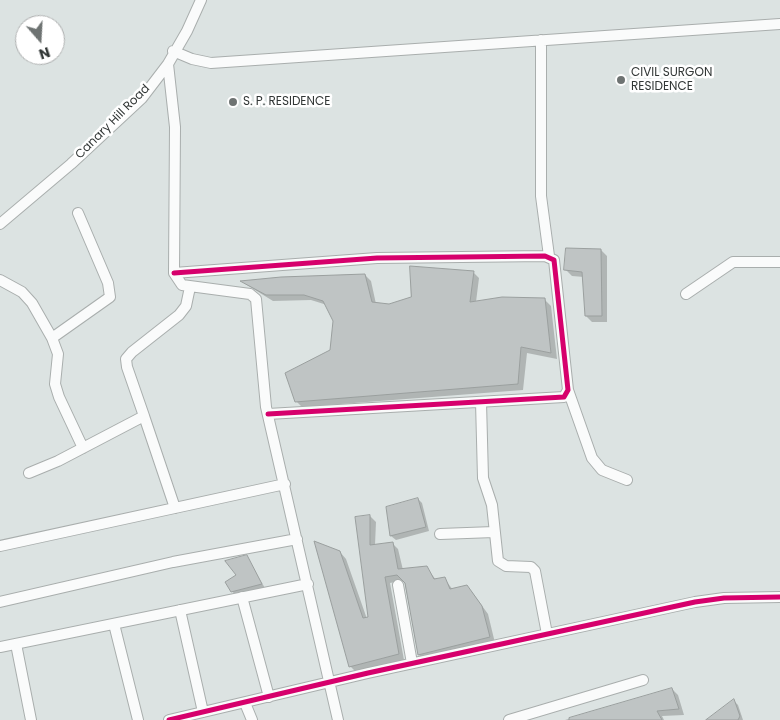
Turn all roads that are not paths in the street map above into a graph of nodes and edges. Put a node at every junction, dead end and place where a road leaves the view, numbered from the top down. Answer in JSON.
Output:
{"nodes":[{"id":1,"x":201,"y":0,"type":"edge"},
{"id":2,"x":780,"y":24,"type":"edge"},
{"id":3,"x":541,"y":40,"type":"junction"},
{"id":4,"x":174,"y":51,"type":"junction"},
{"id":5,"x":168,"y":64,"type":"junction"},
{"id":6,"x":78,"y":213,"type":"dead end"},
{"id":7,"x":0,"y":224,"type":"edge"},
{"id":8,"x":549,"y":256,"type":"junction"},
{"id":9,"x":780,"y":262,"type":"edge"},
{"id":10,"x":174,"y":273,"type":"junction"},
{"id":11,"x":0,"y":280,"type":"edge"},
{"id":12,"x":190,"y":286,"type":"junction"},
{"id":13,"x":686,"y":294,"type":"dead end"},
{"id":14,"x":52,"y":338,"type":"junction"},
{"id":15,"x":568,"y":390,"type":"junction"},
{"id":16,"x":482,"y":402,"type":"junction"},
{"id":17,"x":268,"y":414,"type":"junction"},
{"id":18,"x":144,"y":416,"type":"junction"},
{"id":19,"x":82,"y":448,"type":"junction"},
{"id":20,"x":29,"y":472,"type":"dead end"},
{"id":21,"x":627,"y":480,"type":"dead end"},
{"id":22,"x":285,"y":484,"type":"junction"},
{"id":23,"x":175,"y":508,"type":"junction"},
{"id":24,"x":494,"y":532,"type":"junction"},
{"id":25,"x":440,"y":534,"type":"dead end"},
{"id":26,"x":297,"y":539,"type":"junction"},
{"id":27,"x":0,"y":546,"type":"edge"},
{"id":28,"x":308,"y":584,"type":"junction"},
{"id":29,"x":398,"y":585,"type":"dead end"},
{"id":30,"x":242,"y":597,"type":"junction"},
{"id":31,"x":780,"y":597,"type":"edge"},
{"id":32,"x":0,"y":602,"type":"edge"},
{"id":33,"x":180,"y":610,"type":"junction"},
{"id":34,"x":114,"y":624,"type":"junction"},
{"id":35,"x":547,"y":634,"type":"junction"},
{"id":36,"x":16,"y":644,"type":"junction"},
{"id":37,"x":0,"y":648,"type":"edge"},
{"id":38,"x":412,"y":663,"type":"junction"},
{"id":39,"x":643,"y":680,"type":"dead end"},
{"id":40,"x":329,"y":682,"type":"junction"},
{"id":41,"x":269,"y":697,"type":"junction"},
{"id":42,"x":245,"y":703,"type":"junction"},
{"id":43,"x":203,"y":712,"type":"junction"},
{"id":44,"x":32,"y":720,"type":"edge"},
{"id":45,"x":138,"y":720,"type":"edge"},
{"id":46,"x":169,"y":720,"type":"edge"},
{"id":47,"x":252,"y":720,"type":"edge"},
{"id":48,"x":338,"y":720,"type":"edge"},
{"id":49,"x":509,"y":720,"type":"edge"}],
"edges":[{"from":1,"to":4,"type":"street","name":"Canary Hill Road"},
{"from":2,"to":3,"type":"street"},
{"from":3,"to":4,"type":"street"},
{"from":3,"to":8,"type":"street"},
{"from":4,"to":5,"type":"street","name":"Canary Hill Road"},
{"from":5,"to":7,"type":"street","name":"Canary Hill Road"},
{"from":5,"to":10,"type":"street"},
{"from":6,"to":14,"type":"street"},
{"from":8,"to":10,"type":"street"},
{"from":8,"to":15,"type":"street"},
{"from":9,"to":13,"type":"street"},
{"from":10,"to":12,"type":"street"},
{"from":11,"to":14,"type":"street"},
{"from":12,"to":17,"type":"street"},
{"from":12,"to":18,"type":"street"},
{"from":14,"to":19,"type":"street"},
{"from":15,"to":16,"type":"street"},
{"from":15,"to":21,"type":"street"},
{"from":16,"to":17,"type":"street"},
{"from":16,"to":24,"type":"street"},
{"from":17,"to":22,"type":"street"},
{"from":18,"to":19,"type":"street"},
{"from":18,"to":23,"type":"street"},
{"from":19,"to":20,"type":"street"},
{"from":22,"to":23,"type":"street"},
{"from":22,"to":26,"type":"street"},
{"from":23,"to":27,"type":"street"},
{"from":24,"to":25,"type":"street"},
{"from":24,"to":35,"type":"street"},
{"from":26,"to":28,"type":"street"},
{"from":26,"to":32,"type":"street"},
{"from":28,"to":30,"type":"street"},
{"from":28,"to":40,"type":"street"},
{"from":29,"to":38,"type":"street"},
{"from":30,"to":33,"type":"street"},
{"from":30,"to":41,"type":"street"},
{"from":31,"to":35,"type":"street"},
{"from":33,"to":34,"type":"street"},
{"from":33,"to":43,"type":"street"},
{"from":34,"to":36,"type":"street"},
{"from":34,"to":45,"type":"street"},
{"from":35,"to":38,"type":"street"},
{"from":36,"to":37,"type":"street"},
{"from":36,"to":44,"type":"street"},
{"from":38,"to":40,"type":"street"},
{"from":39,"to":49,"type":"street"},
{"from":40,"to":41,"type":"street"},
{"from":40,"to":48,"type":"street"},
{"from":41,"to":42,"type":"street"},
{"from":42,"to":43,"type":"street"},
{"from":42,"to":47,"type":"street"},
{"from":43,"to":46,"type":"street"}]}
